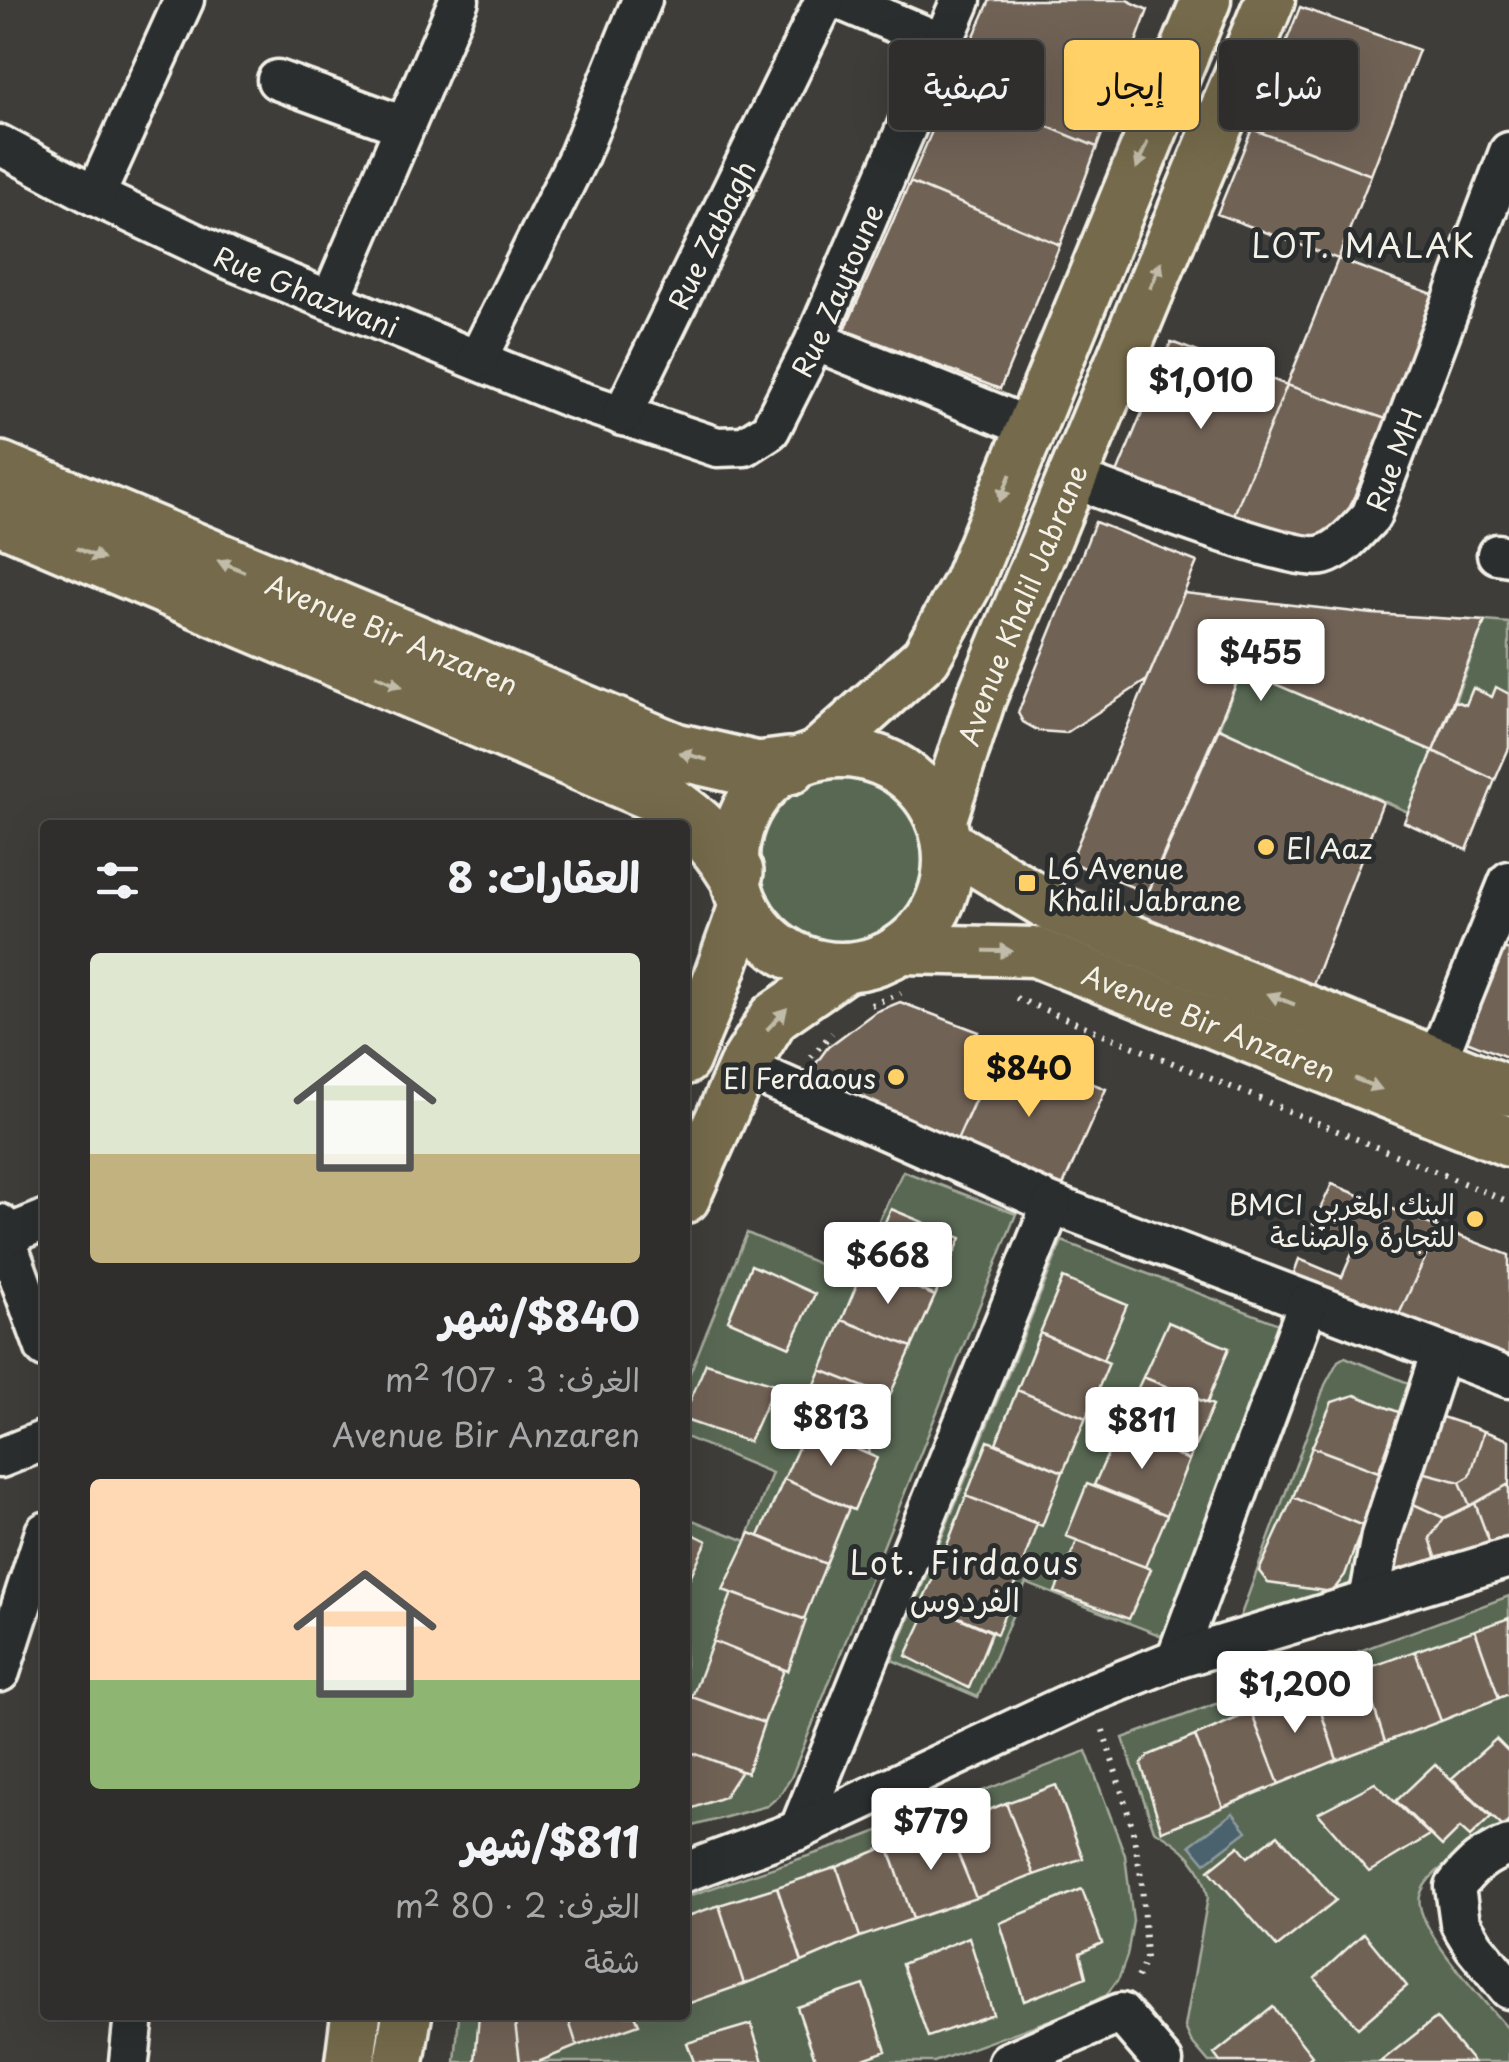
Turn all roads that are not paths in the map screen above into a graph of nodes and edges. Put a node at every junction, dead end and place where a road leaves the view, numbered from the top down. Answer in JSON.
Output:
{"nodes":[{"id":1,"x":184,"y":0,"type":"edge"},
{"id":2,"x":459,"y":0,"type":"edge"},
{"id":3,"x":642,"y":0,"type":"edge"},
{"id":4,"x":824,"y":0,"type":"edge"},
{"id":5,"x":840,"y":0,"type":"edge"},
{"id":6,"x":960,"y":0,"type":"edge"},
{"id":7,"x":1206,"y":0,"type":"edge"},
{"id":8,"x":1270,"y":0,"type":"edge"},
{"id":9,"x":935,"y":40,"type":"edge"},
{"id":10,"x":943,"y":40,"type":"edge"},
{"id":11,"x":277,"y":80,"type":"dead end"},
{"id":12,"x":404,"y":126,"type":"junction"},
{"id":13,"x":905,"y":130,"type":"edge"},
{"id":14,"x":0,"y":145,"type":"edge"},
{"id":15,"x":1509,"y":152,"type":"edge"},
{"id":16,"x":95,"y":196,"type":"junction"},
{"id":17,"x":330,"y":299,"type":"junction"},
{"id":18,"x":815,"y":341,"type":"junction"},
{"id":19,"x":478,"y":359,"type":"junction"},
{"id":20,"x":622,"y":416,"type":"junction"},
{"id":21,"x":1029,"y":427,"type":"junction"},
{"id":22,"x":0,"y":470,"type":"edge"},
{"id":23,"x":1072,"y":478,"type":"junction"},
{"id":24,"x":0,"y":516,"type":"edge"},
{"id":25,"x":803,"y":761,"type":"junction"},
{"id":26,"x":944,"y":833,"type":"junction"},
{"id":27,"x":1509,"y":881,"type":"edge"},
{"id":28,"x":739,"y":889,"type":"junction"},
{"id":29,"x":904,"y":970,"type":"junction"},
{"id":30,"x":853,"y":989,"type":"junction"},
{"id":31,"x":690,"y":1048,"type":"edge"},
{"id":32,"x":1436,"y":1062,"type":"junction"},
{"id":33,"x":743,"y":1067,"type":"junction"},
{"id":34,"x":1509,"y":1091,"type":"edge"},
{"id":35,"x":1509,"y":1142,"type":"edge"},
{"id":36,"x":690,"y":1187,"type":"edge"},
{"id":37,"x":1052,"y":1204,"type":"junction"},
{"id":38,"x":40,"y":1221,"type":"edge"},
{"id":39,"x":2,"y":1230,"type":"edge"},
{"id":40,"x":1308,"y":1302,"type":"junction"},
{"id":41,"x":40,"y":1334,"type":"edge"},
{"id":42,"x":1442,"y":1352,"type":"junction"},
{"id":43,"x":1509,"y":1378,"type":"edge"},
{"id":44,"x":40,"y":1442,"type":"edge"},
{"id":45,"x":0,"y":1458,"type":"edge"},
{"id":46,"x":1509,"y":1558,"type":"edge"},
{"id":47,"x":40,"y":1560,"type":"edge"},
{"id":48,"x":1369,"y":1600,"type":"junction"},
{"id":49,"x":1176,"y":1659,"type":"junction"},
{"id":50,"x":0,"y":1672,"type":"edge"},
{"id":51,"x":799,"y":1830,"type":"junction"},
{"id":52,"x":1509,"y":1846,"type":"edge"},
{"id":53,"x":690,"y":1870,"type":"edge"},
{"id":54,"x":1509,"y":1989,"type":"edge"},
{"id":55,"x":133,"y":2020,"type":"edge"},
{"id":56,"x":355,"y":2020,"type":"edge"},
{"id":57,"x":406,"y":2020,"type":"edge"},
{"id":58,"x":129,"y":2062,"type":"edge"},
{"id":59,"x":350,"y":2062,"type":"edge"},
{"id":60,"x":399,"y":2062,"type":"edge"},
{"id":61,"x":1008,"y":2062,"type":"edge"},
{"id":62,"x":1163,"y":2062,"type":"edge"}],
"edges":[{"from":1,"to":16,"type":"street"},
{"from":2,"to":12,"type":"street"},
{"from":3,"to":19,"type":"street"},
{"from":4,"to":20,"type":"street","name":"Rue Zabagh"},
{"from":5,"to":9,"type":"street"},
{"from":6,"to":10,"type":"street","name":"Rue Zaytoune"},
{"from":7,"to":21,"type":"main road","name":"Avenue Khalil Jabrane","one_way":true},
{"from":23,"to":8,"type":"main road","name":"Avenue Khalil Jabrane","one_way":true},
{"from":11,"to":12,"type":"street"},
{"from":12,"to":17,"type":"street"},
{"from":13,"to":18,"type":"street","name":"Rue Zaytoune"},
{"from":14,"to":16,"type":"street","name":"Rue Ghazwani"},
{"from":15,"to":23,"type":"street","name":"Rue MH"},
{"from":16,"to":17,"type":"street","name":"Rue Ghazwani"},
{"from":17,"to":19,"type":"street","name":"Rue Ghazwani"},
{"from":18,"to":20,"type":"street","name":"Rue Zaytoune"},
{"from":18,"to":21,"type":"street"},
{"from":19,"to":20,"type":"street","name":"Rue Ghazwani"},
{"from":21,"to":25,"type":"main road","name":"Avenue Khalil Jabrane","one_way":true},
{"from":25,"to":22,"type":"highway","name":"Avenue Bir Anzaren","one_way":true},
{"from":23,"to":26,"type":"main road","name":"Avenue Khalil Jabrane"},
{"from":24,"to":28,"type":"highway","name":"Avenue Bir Anzaren","one_way":true},
{"from":25,"to":26,"type":"main road"},
{"from":25,"to":28,"type":"main road"},
{"from":26,"to":29,"type":"main road"},
{"from":32,"to":26,"type":"main road","name":"Avenue Bir Anzaren","one_way":true},
{"from":27,"to":32,"type":"street"},
{"from":28,"to":30,"type":"main road"},
{"from":28,"to":31,"type":"main road"},
{"from":29,"to":30,"type":"main road"},
{"from":29,"to":35,"type":"main road","name":"Avenue Bir Anzaren","one_way":true},
{"from":33,"to":30,"type":"main road","one_way":true},
{"from":32,"to":34,"type":"main road","name":"Avenue Bir Anzaren"},
{"from":33,"to":36,"type":"main road"},
{"from":33,"to":37,"type":"street"},
{"from":37,"to":40,"type":"street"},
{"from":37,"to":51,"type":"street"},
{"from":38,"to":39,"type":"street"},
{"from":39,"to":41,"type":"street"},
{"from":40,"to":42,"type":"street"},
{"from":40,"to":49,"type":"street"},
{"from":42,"to":43,"type":"street"},
{"from":42,"to":48,"type":"street"},
{"from":44,"to":45,"type":"street"},
{"from":46,"to":48,"type":"street"},
{"from":47,"to":50,"type":"street"},
{"from":48,"to":49,"type":"street"},
{"from":49,"to":51,"type":"street"},
{"from":51,"to":53,"type":"street"},
{"from":52,"to":54,"type":"street"},
{"from":55,"to":58,"type":"street"},
{"from":56,"to":59,"type":"main road"},
{"from":57,"to":60,"type":"main road"},
{"from":61,"to":62,"type":"street"}]}
